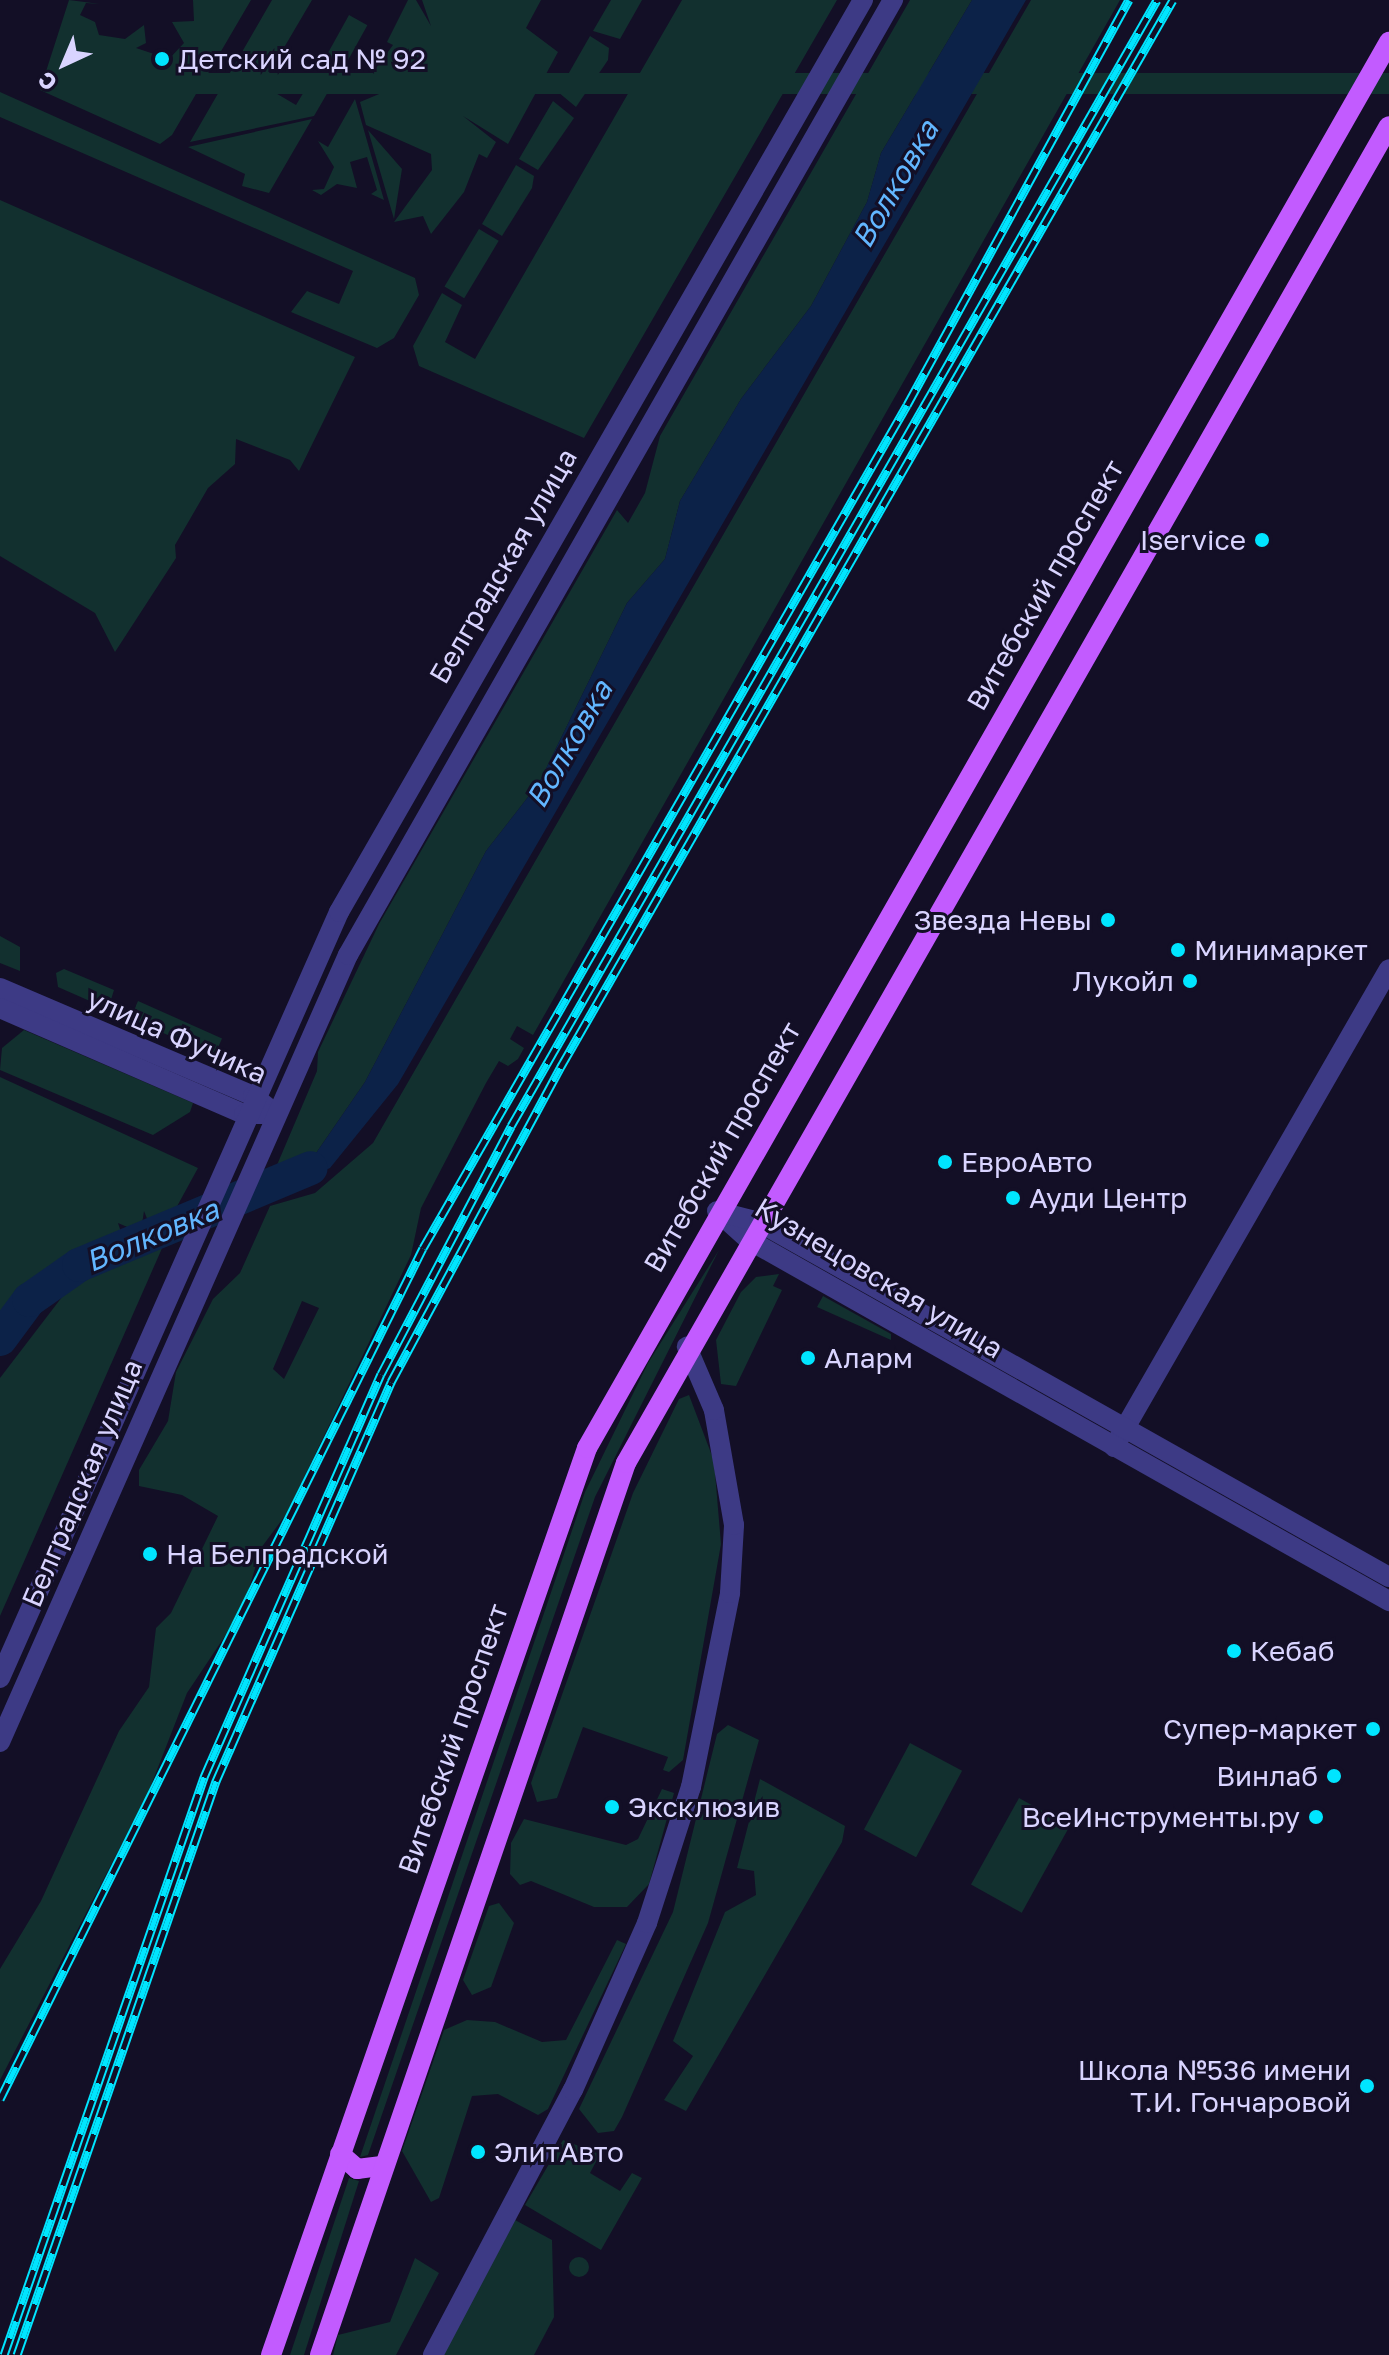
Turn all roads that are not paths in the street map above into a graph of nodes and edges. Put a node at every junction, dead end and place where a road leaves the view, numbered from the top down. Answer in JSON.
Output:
{"nodes":[{"id":1,"x":863,"y":0,"type":"edge"},
{"id":2,"x":893,"y":0,"type":"edge"},
{"id":3,"x":1389,"y":42,"type":"edge"},
{"id":4,"x":1389,"y":126,"type":"edge"},
{"id":5,"x":1389,"y":969,"type":"edge"},
{"id":6,"x":0,"y":988,"type":"edge"},
{"id":7,"x":0,"y":1008,"type":"edge"},
{"id":8,"x":248,"y":1105,"type":"junction"},
{"id":9,"x":276,"y":1114,"type":"junction"},
{"id":10,"x":717,"y":1211,"type":"junction"},
{"id":11,"x":754,"y":1231,"type":"junction"},
{"id":12,"x":687,"y":1347,"type":"junction"},
{"id":13,"x":1119,"y":1438,"type":"junction"},
{"id":14,"x":1389,"y":1577,"type":"edge"},
{"id":15,"x":1389,"y":1601,"type":"edge"},
{"id":16,"x":0,"y":1678,"type":"edge"},
{"id":17,"x":0,"y":1742,"type":"edge"},
{"id":18,"x":340,"y":2154,"type":"junction"},
{"id":19,"x":380,"y":2166,"type":"junction"},
{"id":20,"x":271,"y":2355,"type":"edge"},
{"id":21,"x":320,"y":2355,"type":"edge"},
{"id":22,"x":433,"y":2355,"type":"edge"}],
"edges":[{"from":1,"to":8,"type":"street","name":"Белградская улица"},
{"from":2,"to":9,"type":"street","name":"Белградская улица"},
{"from":3,"to":10,"type":"main road","name":"Витебский проспект"},
{"from":4,"to":11,"type":"main road"},
{"from":5,"to":13,"type":"street"},
{"from":6,"to":8,"type":"street","name":"улица Фучика"},
{"from":7,"to":8,"type":"street","name":"улица Фучика"},
{"from":8,"to":9,"type":"street","name":"улица Фучика"},
{"from":8,"to":16,"type":"street","name":"Белградская улица"},
{"from":9,"to":17,"type":"street","name":"Белградская улица"},
{"from":10,"to":11,"type":"street","name":"Кузнецовская улица"},
{"from":10,"to":18,"type":"main road","name":"Витебский проспект"},
{"from":11,"to":12,"type":"main road"},
{"from":11,"to":13,"type":"street","name":"Кузнецовская улица"},
{"from":12,"to":19,"type":"main road"},
{"from":12,"to":22,"type":"street"},
{"from":13,"to":14,"type":"street","name":"Кузнецовская улица"},
{"from":13,"to":15,"type":"street","name":"Кузнецовская улица"},
{"from":18,"to":19,"type":"main road"},
{"from":18,"to":20,"type":"main road","name":"Витебский проспект"},
{"from":19,"to":21,"type":"main road"}]}
